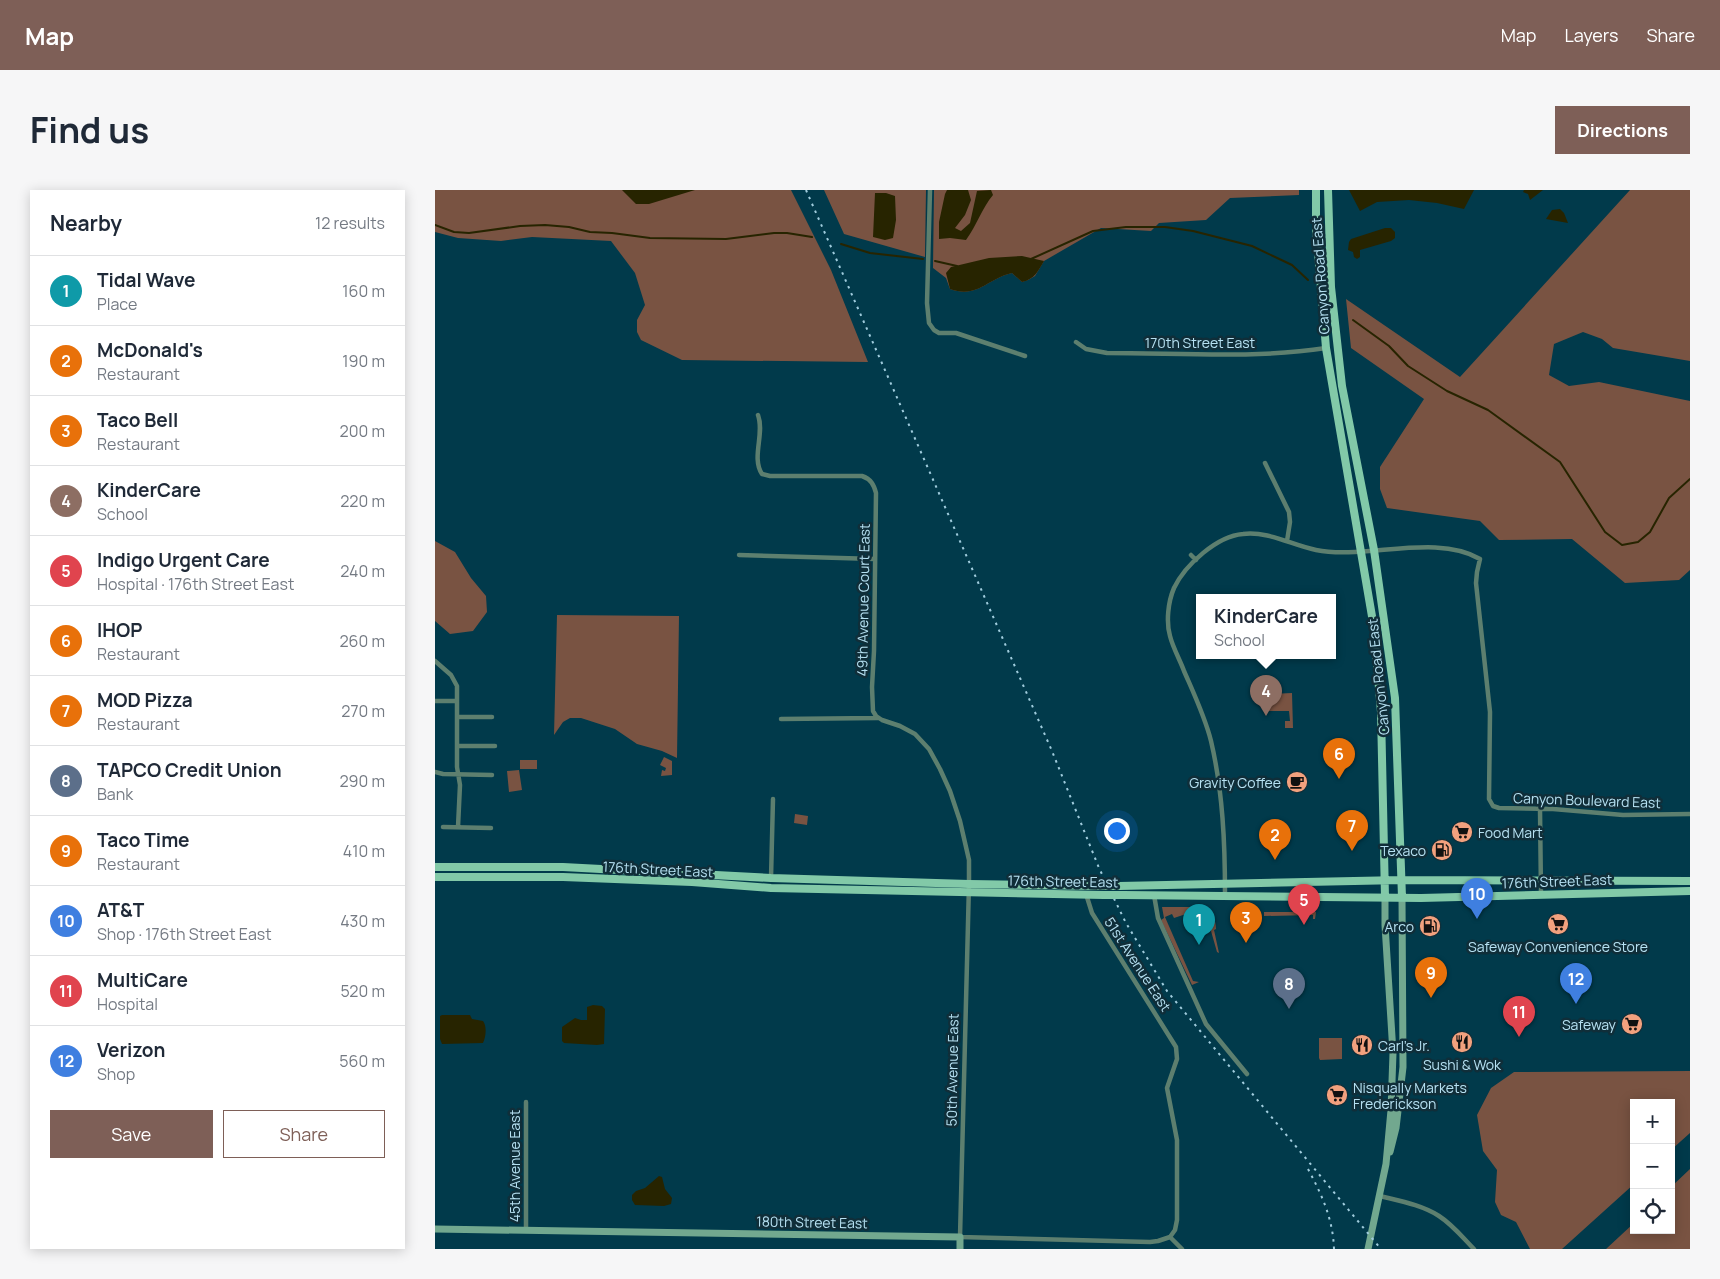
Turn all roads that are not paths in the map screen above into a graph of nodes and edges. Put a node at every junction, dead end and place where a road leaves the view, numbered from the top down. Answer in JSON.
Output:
{"nodes":[{"id":1,"x":930,"y":190,"type":"edge"},
{"id":2,"x":1315,"y":190,"type":"edge"},
{"id":3,"x":1328,"y":190,"type":"edge"},
{"id":4,"x":1076,"y":342,"type":"dead end"},
{"id":5,"x":1326,"y":348,"type":"junction"},
{"id":6,"x":1025,"y":356,"type":"dead end"},
{"id":7,"x":1342,"y":386,"type":"junction"},
{"id":8,"x":758,"y":415,"type":"dead end"},
{"id":9,"x":1265,"y":463,"type":"dead end"},
{"id":10,"x":1287,"y":541,"type":"junction"},
{"id":11,"x":1374,"y":550,"type":"junction"},
{"id":12,"x":1361,"y":551,"type":"junction"},
{"id":13,"x":739,"y":555,"type":"dead end"},
{"id":14,"x":1191,"y":555,"type":"dead end"},
{"id":15,"x":875,"y":558,"type":"junction"},
{"id":16,"x":1197,"y":560,"type":"junction"},
{"id":17,"x":435,"y":660,"type":"edge"},
{"id":18,"x":435,"y":700,"type":"edge"},
{"id":19,"x":457,"y":701,"type":"junction"},
{"id":20,"x":457,"y":717,"type":"junction"},
{"id":21,"x":492,"y":717,"type":"dead end"},
{"id":22,"x":878,"y":718,"type":"junction"},
{"id":23,"x":781,"y":719,"type":"dead end"},
{"id":24,"x":457,"y":746,"type":"junction"},
{"id":25,"x":495,"y":746,"type":"dead end"},
{"id":26,"x":435,"y":772,"type":"edge"},
{"id":27,"x":458,"y":774,"type":"junction"},
{"id":28,"x":492,"y":775,"type":"dead end"},
{"id":29,"x":773,"y":800,"type":"dead end"},
{"id":30,"x":1540,"y":809,"type":"junction"},
{"id":31,"x":1690,"y":814,"type":"edge"},
{"id":32,"x":443,"y":827,"type":"dead end"},
{"id":33,"x":459,"y":827,"type":"junction"},
{"id":34,"x":491,"y":828,"type":"dead end"},
{"id":35,"x":435,"y":867,"type":"edge"},
{"id":36,"x":435,"y":877,"type":"edge"},
{"id":37,"x":759,"y":877,"type":"junction"},
{"id":38,"x":771,"y":878,"type":"junction"},
{"id":39,"x":1385,"y":880,"type":"junction"},
{"id":40,"x":1402,"y":880,"type":"junction"},
{"id":41,"x":1541,"y":881,"type":"junction"},
{"id":42,"x":1690,"y":881,"type":"edge"},
{"id":43,"x":692,"y":882,"type":"junction"},
{"id":44,"x":1225,"y":883,"type":"junction"},
{"id":45,"x":969,"y":888,"type":"junction"},
{"id":46,"x":1690,"y":891,"type":"edge"},
{"id":47,"x":1086,"y":894,"type":"junction"},
{"id":48,"x":1541,"y":894,"type":"junction"},
{"id":49,"x":1154,"y":895,"type":"junction"},
{"id":50,"x":1225,"y":895,"type":"junction"},
{"id":51,"x":1385,"y":897,"type":"junction"},
{"id":52,"x":1402,"y":897,"type":"junction"},
{"id":53,"x":1247,"y":1074,"type":"dead end"},
{"id":54,"x":526,"y":1102,"type":"dead end"},
{"id":55,"x":1386,"y":1164,"type":"junction"},
{"id":56,"x":1380,"y":1196,"type":"junction"},
{"id":57,"x":435,"y":1229,"type":"edge"},
{"id":58,"x":526,"y":1230,"type":"junction"},
{"id":59,"x":960,"y":1237,"type":"junction"},
{"id":60,"x":1170,"y":1237,"type":"junction"},
{"id":61,"x":960,"y":1249,"type":"edge"},
{"id":62,"x":1182,"y":1249,"type":"edge"},
{"id":63,"x":1367,"y":1249,"type":"edge"},
{"id":64,"x":1474,"y":1249,"type":"edge"}],
"edges":[{"from":1,"to":6,"type":"street"},
{"from":2,"to":5,"type":"main road","name":"Canyon Road East"},
{"from":3,"to":7,"type":"main road","name":"Canyon Road East"},
{"from":4,"to":5,"type":"street","name":"170th Street East"},
{"from":5,"to":7,"type":"main road"},
{"from":5,"to":12,"type":"main road","name":"Canyon Road East"},
{"from":7,"to":11,"type":"main road","name":"Canyon Road East"},
{"from":8,"to":15,"type":"street","name":"49th Avenue Court East"},
{"from":9,"to":10,"type":"street"},
{"from":10,"to":12,"type":"street"},
{"from":10,"to":16,"type":"street"},
{"from":11,"to":12,"type":"street"},
{"from":11,"to":30,"type":"street","name":"Canyon Boulevard East"},
{"from":11,"to":40,"type":"main road","name":"Canyon Road East"},
{"from":12,"to":39,"type":"main road","name":"Canyon Road East"},
{"from":13,"to":15,"type":"street"},
{"from":14,"to":16,"type":"street"},
{"from":15,"to":22,"type":"street","name":"49th Avenue Court East"},
{"from":16,"to":44,"type":"street"},
{"from":17,"to":19,"type":"street"},
{"from":18,"to":19,"type":"street"},
{"from":19,"to":20,"type":"street"},
{"from":20,"to":21,"type":"street"},
{"from":20,"to":24,"type":"street"},
{"from":22,"to":23,"type":"street"},
{"from":22,"to":45,"type":"street","name":"50th Avenue East"},
{"from":24,"to":25,"type":"street"},
{"from":24,"to":27,"type":"street"},
{"from":26,"to":27,"type":"street"},
{"from":27,"to":28,"type":"street"},
{"from":27,"to":33,"type":"street"},
{"from":29,"to":38,"type":"street"},
{"from":30,"to":31,"type":"street","name":"Canyon Boulevard East"},
{"from":30,"to":41,"type":"street"},
{"from":32,"to":33,"type":"street"},
{"from":33,"to":34,"type":"street"},
{"from":35,"to":37,"type":"main road","name":"176th Street East"},
{"from":36,"to":43,"type":"main road","name":"176th Street East"},
{"from":37,"to":38,"type":"main road","name":"176th Street East"},
{"from":37,"to":43,"type":"main road"},
{"from":38,"to":45,"type":"main road","name":"176th Street East"},
{"from":39,"to":40,"type":"main road","name":"176th Street East"},
{"from":39,"to":44,"type":"main road","name":"176th Street East"},
{"from":39,"to":51,"type":"main road","name":"Canyon Road East"},
{"from":40,"to":41,"type":"main road","name":"176th Street East"},
{"from":40,"to":52,"type":"main road","name":"Canyon Road East"},
{"from":41,"to":42,"type":"main road","name":"176th Street East"},
{"from":41,"to":48,"type":"street"},
{"from":43,"to":45,"type":"main road","name":"176th Street East"},
{"from":44,"to":45,"type":"main road","name":"176th Street East","bridge":true},
{"from":44,"to":50,"type":"street"},
{"from":45,"to":47,"type":"main road","name":"176th Street East"},
{"from":45,"to":59,"type":"street","name":"50th Avenue East"},
{"from":46,"to":48,"type":"main road","name":"176th Street East"},
{"from":47,"to":49,"type":"main road","name":"176th Street East","bridge":true},
{"from":47,"to":60,"type":"street","name":"51st Avenue East"},
{"from":48,"to":52,"type":"main road","name":"176th Street East"},
{"from":49,"to":50,"type":"main road","name":"176th Street East"},
{"from":49,"to":53,"type":"street"},
{"from":50,"to":51,"type":"main road","name":"176th Street East"},
{"from":51,"to":52,"type":"main road","name":"176th Street East"},
{"from":51,"to":55,"type":"main road","name":"Canyon Road East"},
{"from":52,"to":55,"type":"main road","name":"Canyon Road East"},
{"from":54,"to":58,"type":"street","name":"45th Avenue East"},
{"from":55,"to":56,"type":"main road","name":"Canyon Road East"},
{"from":56,"to":63,"type":"main road","name":"Canyon Road East"},
{"from":56,"to":64,"type":"street"},
{"from":57,"to":58,"type":"main road","name":"180th Street East"},
{"from":58,"to":59,"type":"main road","name":"180th Street East"},
{"from":59,"to":60,"type":"street","name":"180th Street East"},
{"from":59,"to":61,"type":"main road","name":"50th Avenue East"},
{"from":60,"to":62,"type":"street"}]}
